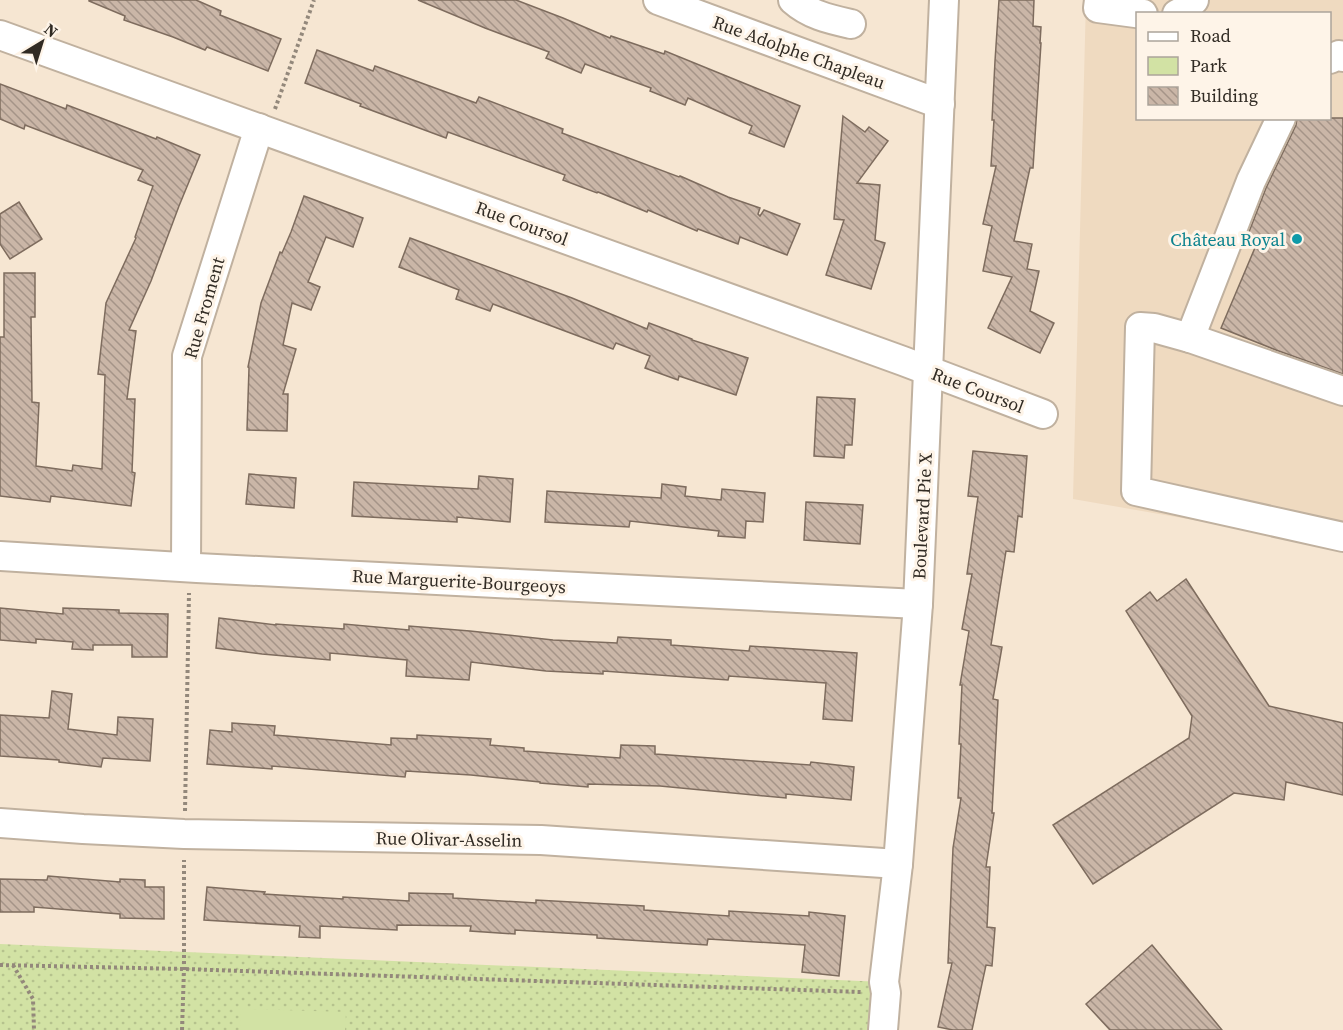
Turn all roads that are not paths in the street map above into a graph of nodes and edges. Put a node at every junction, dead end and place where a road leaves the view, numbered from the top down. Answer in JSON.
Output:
{"nodes":[{"id":1,"x":658,"y":0,"type":"edge"},
{"id":2,"x":793,"y":0,"type":"edge"},
{"id":3,"x":944,"y":0,"type":"edge"},
{"id":4,"x":1099,"y":0,"type":"edge"},
{"id":5,"x":1194,"y":0,"type":"edge"},
{"id":6,"x":1181,"y":12,"type":"edge"},
{"id":7,"x":1136,"y":13,"type":"edge"},
{"id":8,"x":851,"y":24,"type":"dead end"},
{"id":9,"x":0,"y":34,"type":"edge"},
{"id":10,"x":940,"y":104,"type":"junction"},
{"id":11,"x":266,"y":120,"type":"junction"},
{"id":12,"x":1280,"y":120,"type":"edge"},
{"id":13,"x":1191,"y":338,"type":"junction"},
{"id":14,"x":929,"y":371,"type":"junction"},
{"id":15,"x":1343,"y":391,"type":"edge"},
{"id":16,"x":1043,"y":414,"type":"dead end"},
{"id":17,"x":1343,"y":537,"type":"edge"},
{"id":18,"x":0,"y":556,"type":"edge"},
{"id":19,"x":187,"y":575,"type":"junction"},
{"id":20,"x":918,"y":604,"type":"junction"},
{"id":21,"x":0,"y":823,"type":"edge"},
{"id":22,"x":898,"y":864,"type":"junction"},
{"id":23,"x":883,"y":1030,"type":"edge"}],
"edges":[{"from":1,"to":10,"type":"street","name":"Rue Adolphe Chapleau"},
{"from":2,"to":8,"type":"street"},
{"from":3,"to":10,"type":"street","name":"Boulevard Pie X"},
{"from":4,"to":7,"type":"street"},
{"from":5,"to":6,"type":"street"},
{"from":9,"to":11,"type":"street","name":"Rue Coursol"},
{"from":10,"to":14,"type":"street","name":"Boulevard Pie X"},
{"from":11,"to":14,"type":"street","name":"Rue Coursol"},
{"from":11,"to":19,"type":"street","name":"Rue Froment"},
{"from":12,"to":13,"type":"street"},
{"from":13,"to":15,"type":"street"},
{"from":13,"to":17,"type":"street"},
{"from":14,"to":16,"type":"street","name":"Rue Coursol"},
{"from":14,"to":20,"type":"street","name":"Boulevard Pie X"},
{"from":18,"to":19,"type":"street","name":"Rue Marguerite-Bourgeoys"},
{"from":19,"to":20,"type":"street","name":"Rue Marguerite-Bourgeoys"},
{"from":20,"to":22,"type":"street","name":"Boulevard Pie X"},
{"from":21,"to":22,"type":"street","name":"Rue Olivar-Asselin"},
{"from":22,"to":23,"type":"street","name":"Boulevard Pie X"}]}
